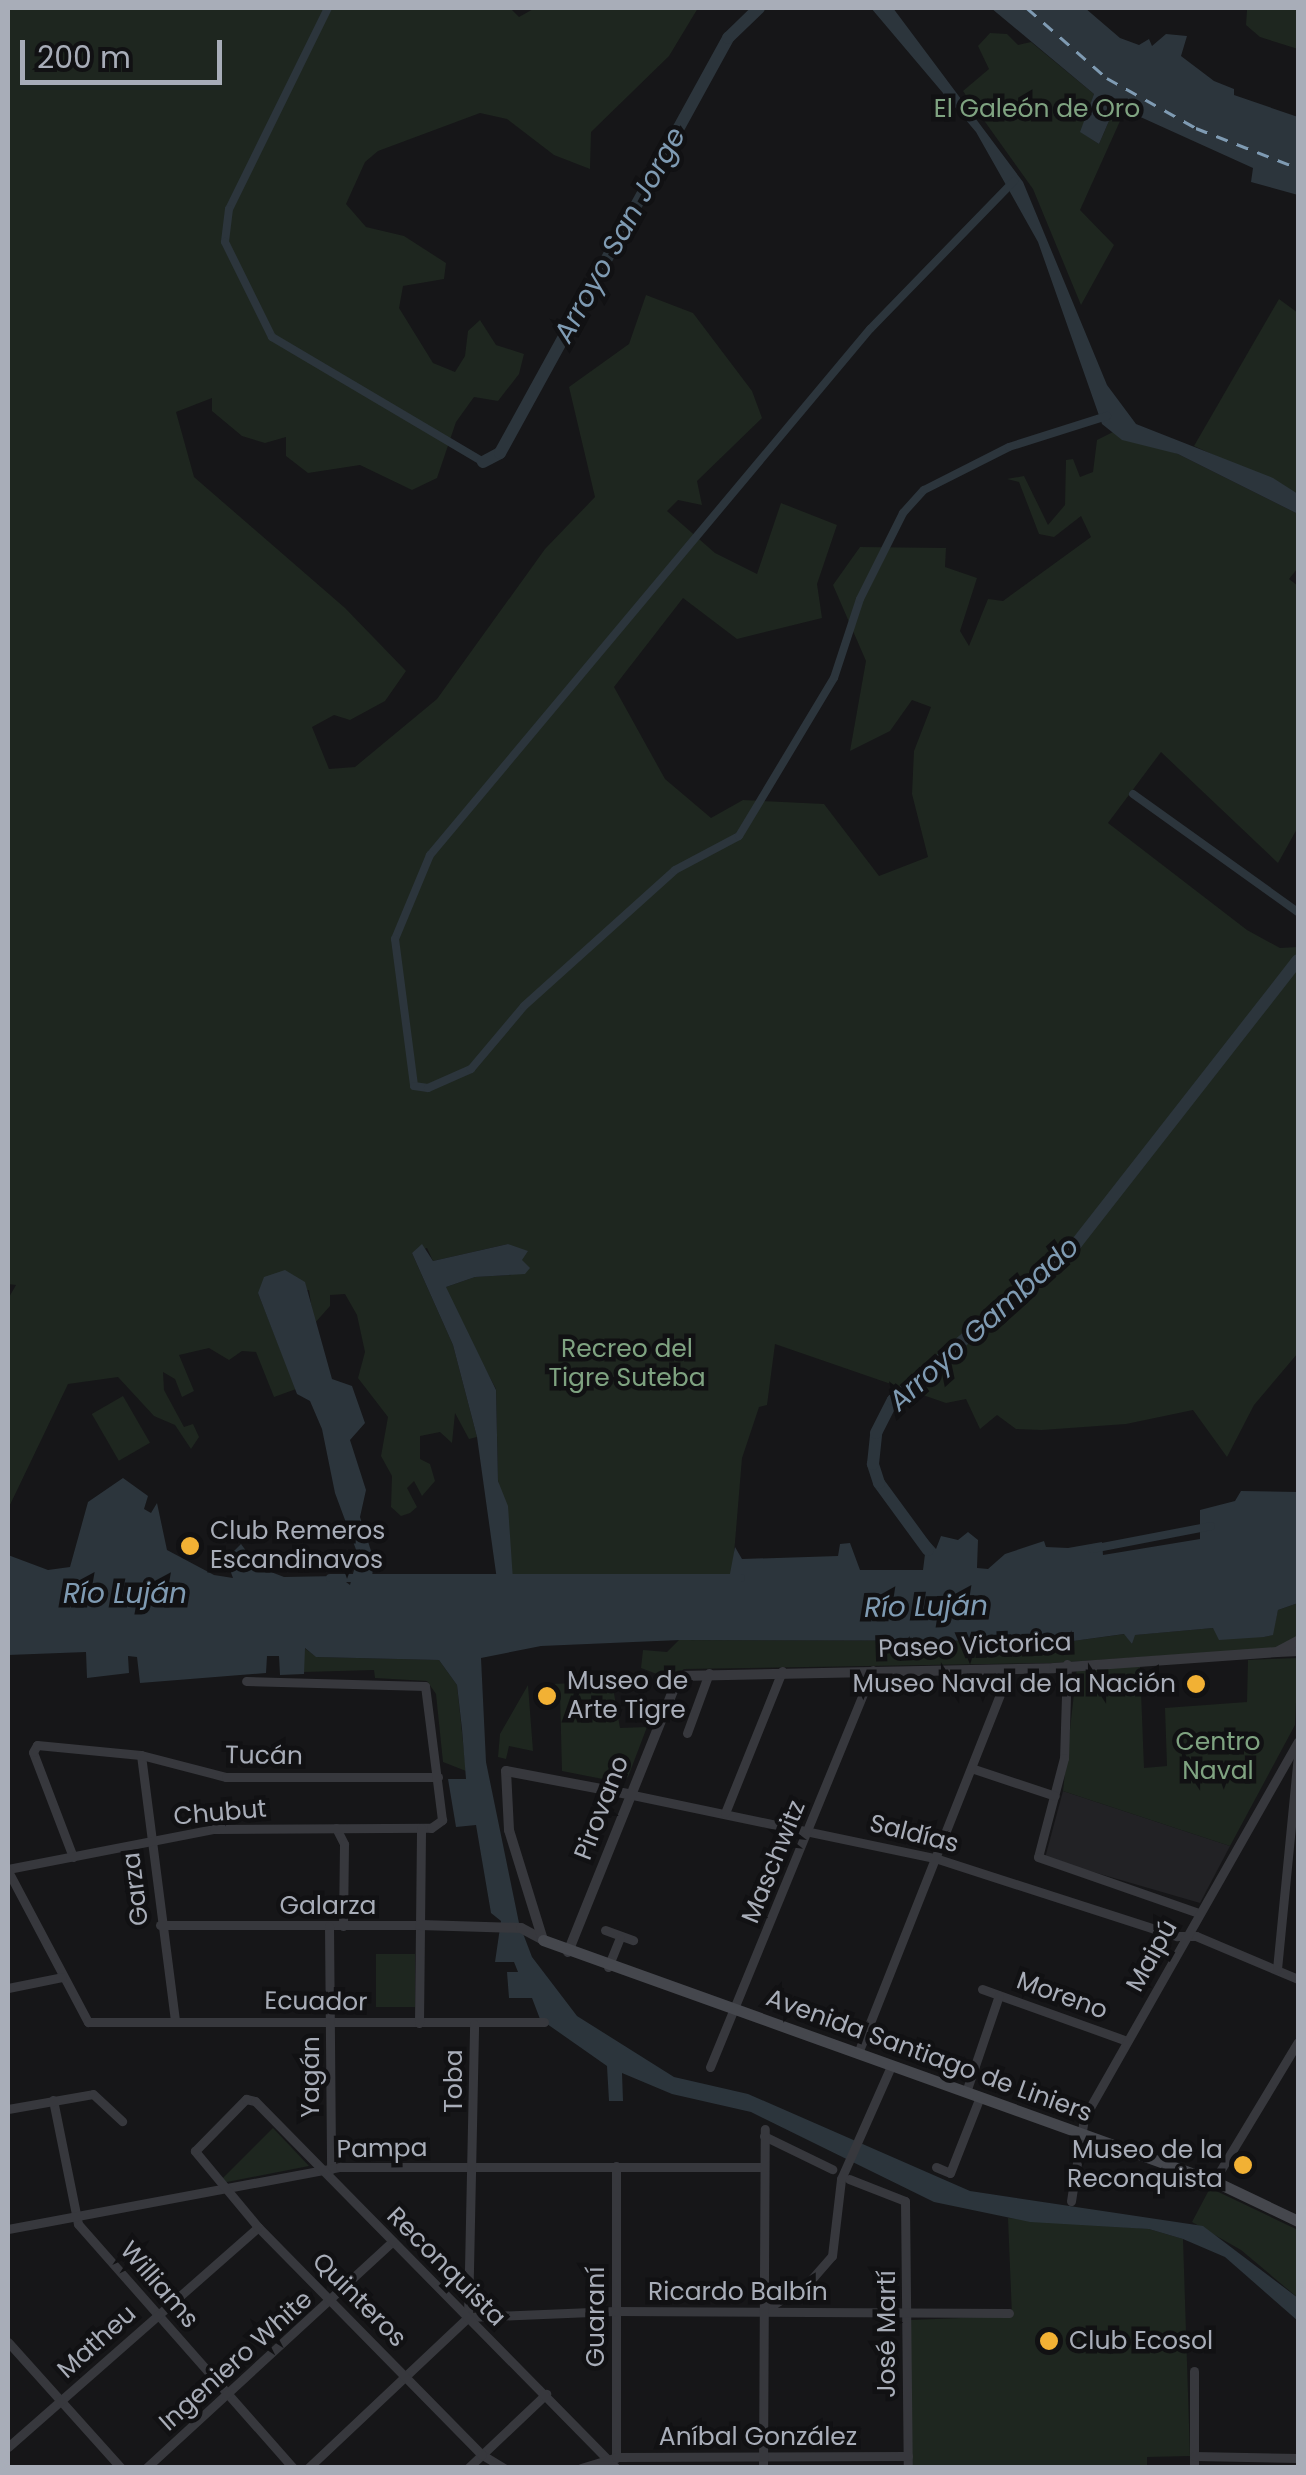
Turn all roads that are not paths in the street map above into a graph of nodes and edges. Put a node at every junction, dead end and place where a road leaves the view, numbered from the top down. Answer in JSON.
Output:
{"nodes":[{"id":1,"x":1298,"y":1641,"type":"edge"},
{"id":2,"x":1276,"y":1652,"type":"junction"},
{"id":3,"x":1298,"y":1652,"type":"edge"},
{"id":4,"x":1068,"y":1664,"type":"junction"},
{"id":5,"x":1010,"y":1669,"type":"junction"},
{"id":6,"x":873,"y":1670,"type":"junction"},
{"id":7,"x":782,"y":1671,"type":"junction"},
{"id":8,"x":710,"y":1674,"type":"junction"},
{"id":9,"x":676,"y":1679,"type":"joint"},
{"id":10,"x":246,"y":1682,"type":"dead end"},
{"id":11,"x":687,"y":1733,"type":"dead end"},
{"id":12,"x":1298,"y":1742,"type":"edge"},
{"id":13,"x":141,"y":1754,"type":"junction"},
{"id":14,"x":1298,"y":1754,"type":"edge"},
{"id":15,"x":1284,"y":1767,"type":"junction"},
{"id":16,"x":1298,"y":1768,"type":"edge"},
{"id":17,"x":974,"y":1769,"type":"junction"},
{"id":18,"x":438,"y":1777,"type":"junction"},
{"id":19,"x":628,"y":1794,"type":"junction"},
{"id":20,"x":1055,"y":1796,"type":"junction"},
{"id":21,"x":725,"y":1813,"type":"junction"},
{"id":22,"x":336,"y":1828,"type":"junction"},
{"id":23,"x":420,"y":1828,"type":"junction"},
{"id":24,"x":809,"y":1829,"type":"junction"},
{"id":25,"x":150,"y":1840,"type":"junction"},
{"id":26,"x":73,"y":1857,"type":"junction"},
{"id":27,"x":938,"y":1859,"type":"junction"},
{"id":28,"x":8,"y":1870,"type":"edge"},
{"id":29,"x":532,"y":1907,"type":"junction"},
{"id":30,"x":1200,"y":1913,"type":"junction"},
{"id":31,"x":420,"y":1925,"type":"junction"},
{"id":32,"x":160,"y":1926,"type":"junction"},
{"id":33,"x":329,"y":1926,"type":"junction"},
{"id":34,"x":343,"y":1926,"type":"junction"},
{"id":35,"x":521,"y":1928,"type":"junction"},
{"id":36,"x":604,"y":1930,"type":"dead end"},
{"id":37,"x":620,"y":1936,"type":"junction"},
{"id":38,"x":1188,"y":1936,"type":"junction"},
{"id":39,"x":543,"y":1940,"type":"junction"},
{"id":40,"x":632,"y":1940,"type":"dead end"},
{"id":41,"x":568,"y":1952,"type":"junction"},
{"id":42,"x":608,"y":1967,"type":"junction"},
{"id":43,"x":1277,"y":1969,"type":"junction"},
{"id":44,"x":62,"y":1976,"type":"junction"},
{"id":45,"x":1298,"y":1979,"type":"edge"},
{"id":46,"x":8,"y":1988,"type":"edge"},
{"id":47,"x":982,"y":1989,"type":"dead end"},
{"id":48,"x":999,"y":1995,"type":"junction"},
{"id":49,"x":735,"y":2011,"type":"junction"},
{"id":50,"x":174,"y":2020,"type":"junction"},
{"id":51,"x":330,"y":2022,"type":"junction"},
{"id":52,"x":544,"y":2022,"type":"dead end"},
{"id":53,"x":419,"y":2023,"type":"junction"},
{"id":54,"x":474,"y":2024,"type":"junction"},
{"id":55,"x":1128,"y":2041,"type":"junction"},
{"id":56,"x":1297,"y":2048,"type":"edge"},
{"id":57,"x":858,"y":2054,"type":"junction"},
{"id":58,"x":891,"y":2066,"type":"junction"},
{"id":59,"x":710,"y":2067,"type":"dead end"},
{"id":60,"x":966,"y":2092,"type":"junction"},
{"id":61,"x":980,"y":2097,"type":"junction"},
{"id":62,"x":53,"y":2100,"type":"junction"},
{"id":63,"x":8,"y":2109,"type":"edge"},
{"id":64,"x":122,"y":2121,"type":"dead end"},
{"id":65,"x":1084,"y":2135,"type":"junction"},
{"id":66,"x":195,"y":2151,"type":"joint"},
{"id":67,"x":616,"y":2166,"type":"junction"},
{"id":68,"x":763,"y":2167,"type":"junction"},
{"id":69,"x":475,"y":2168,"type":"junction"},
{"id":70,"x":936,"y":2168,"type":"dead end"},
{"id":71,"x":326,"y":2170,"type":"junction"},
{"id":72,"x":832,"y":2170,"type":"dead end"},
{"id":73,"x":846,"y":2176,"type":"junction"},
{"id":74,"x":1214,"y":2181,"type":"junction"},
{"id":75,"x":223,"y":2188,"type":"junction"},
{"id":76,"x":1071,"y":2201,"type":"dead end"},
{"id":77,"x":76,"y":2216,"type":"junction"},
{"id":78,"x":1298,"y":2221,"type":"edge"},
{"id":79,"x":258,"y":2227,"type":"junction"},
{"id":80,"x":8,"y":2229,"type":"edge"},
{"id":81,"x":393,"y":2242,"type":"junction"},
{"id":82,"x":332,"y":2302,"type":"junction"},
{"id":83,"x":615,"y":2311,"type":"junction"},
{"id":84,"x":762,"y":2312,"type":"junction"},
{"id":85,"x":908,"y":2312,"type":"junction"},
{"id":86,"x":1008,"y":2313,"type":"dead end"},
{"id":87,"x":158,"y":2314,"type":"junction"},
{"id":88,"x":468,"y":2317,"type":"junction"},
{"id":89,"x":8,"y":2342,"type":"edge"},
{"id":90,"x":1194,"y":2371,"type":"dead end"},
{"id":91,"x":408,"y":2378,"type":"junction"},
{"id":92,"x":546,"y":2394,"type":"junction"},
{"id":93,"x":229,"y":2395,"type":"junction"},
{"id":94,"x":61,"y":2400,"type":"junction"},
{"id":95,"x":8,"y":2448,"type":"edge"},
{"id":96,"x":482,"y":2455,"type":"junction"},
{"id":97,"x":908,"y":2456,"type":"junction"},
{"id":98,"x":1298,"y":2458,"type":"edge"},
{"id":99,"x":614,"y":2462,"type":"edge"},
{"id":100,"x":1194,"y":2462,"type":"edge"},
{"id":101,"x":763,"y":2463,"type":"edge"},
{"id":102,"x":120,"y":2468,"type":"edge"},
{"id":103,"x":146,"y":2468,"type":"edge"},
{"id":104,"x":293,"y":2468,"type":"edge"},
{"id":105,"x":308,"y":2468,"type":"edge"},
{"id":106,"x":468,"y":2468,"type":"edge"},
{"id":107,"x":504,"y":2468,"type":"edge"},
{"id":108,"x":581,"y":2468,"type":"edge"},
{"id":109,"x":908,"y":2468,"type":"edge"}],
"edges":[{"from":1,"to":2,"type":"street","name":"Paseo Victorica"},
{"from":2,"to":3,"type":"street","name":"Paseo Victorica"},
{"from":2,"to":4,"type":"street","name":"Paseo Victorica"},
{"from":4,"to":5,"type":"street","name":"Paseo Victorica"},
{"from":4,"to":20,"type":"street"},
{"from":5,"to":6,"type":"street","name":"Paseo Victorica"},
{"from":5,"to":17,"type":"street"},
{"from":6,"to":7,"type":"street","name":"Paseo Victorica"},
{"from":6,"to":24,"type":"street","name":"Maschwitz"},
{"from":7,"to":8,"type":"street","name":"Paseo Victorica"},
{"from":7,"to":21,"type":"street"},
{"from":8,"to":9,"type":"street","name":"Paseo Victorica"},
{"from":8,"to":11,"type":"street"},
{"from":9,"to":19,"type":"street","name":"Pirovano"},
{"from":10,"to":18,"type":"street"},
{"from":12,"to":15,"type":"street","name":"Maipú"},
{"from":13,"to":18,"type":"street","name":"Tucán"},
{"from":13,"to":25,"type":"street","name":"Garza"},
{"from":13,"to":26,"type":"street","name":"Tucán"},
{"from":14,"to":16,"type":"street"},
{"from":15,"to":16,"type":"street"},
{"from":15,"to":30,"type":"street","name":"Maipú"},
{"from":16,"to":43,"type":"street"},
{"from":17,"to":20,"type":"street"},
{"from":17,"to":27,"type":"street"},
{"from":18,"to":23,"type":"street","name":"Chubut"},
{"from":19,"to":21,"type":"street","name":"Saldías"},
{"from":19,"to":29,"type":"street","name":"Saldías"},
{"from":19,"to":41,"type":"street","name":"Pirovano"},
{"from":20,"to":30,"type":"street"},
{"from":21,"to":24,"type":"street","name":"Saldías"},
{"from":22,"to":23,"type":"street","name":"Chubut"},
{"from":22,"to":25,"type":"street","name":"Chubut"},
{"from":22,"to":34,"type":"street"},
{"from":23,"to":31,"type":"street"},
{"from":24,"to":27,"type":"street","name":"Saldías"},
{"from":24,"to":49,"type":"street","name":"Maschwitz"},
{"from":25,"to":26,"type":"street","name":"Chubut"},
{"from":25,"to":32,"type":"street","name":"Garza"},
{"from":26,"to":28,"type":"street","name":"Chubut"},
{"from":27,"to":38,"type":"street","name":"Saldías"},
{"from":27,"to":57,"type":"street"},
{"from":28,"to":44,"type":"street"},
{"from":29,"to":35,"type":"street"},
{"from":29,"to":39,"type":"street"},
{"from":30,"to":38,"type":"street","name":"Maipú"},
{"from":31,"to":34,"type":"street","name":"Galarza"},
{"from":31,"to":35,"type":"street","name":"Galarza"},
{"from":31,"to":53,"type":"street"},
{"from":32,"to":33,"type":"street","name":"Galarza"},
{"from":32,"to":50,"type":"street","name":"Garza"},
{"from":33,"to":34,"type":"street","name":"Galarza"},
{"from":33,"to":51,"type":"street","name":"Yagán"},
{"from":35,"to":39,"type":"street","name":"Avenida Santiago de Liniers"},
{"from":36,"to":37,"type":"street"},
{"from":37,"to":40,"type":"street"},
{"from":37,"to":42,"type":"street"},
{"from":38,"to":43,"type":"street","name":"Saldías"},
{"from":38,"to":55,"type":"street","name":"Maipú"},
{"from":39,"to":41,"type":"main road","name":"Avenida Santiago de Liniers"},
{"from":41,"to":42,"type":"main road","name":"Avenida Santiago de Liniers"},
{"from":42,"to":49,"type":"main road","name":"Avenida Santiago de Liniers"},
{"from":43,"to":45,"type":"street","name":"Saldías"},
{"from":44,"to":46,"type":"street"},
{"from":44,"to":50,"type":"street","name":"Ecuador"},
{"from":47,"to":48,"type":"street","name":"Moreno"},
{"from":48,"to":55,"type":"street","name":"Moreno"},
{"from":48,"to":60,"type":"street"},
{"from":49,"to":57,"type":"main road","name":"Avenida Santiago de Liniers"},
{"from":49,"to":59,"type":"street","name":"Maschwitz"},
{"from":50,"to":51,"type":"street","name":"Ecuador"},
{"from":51,"to":53,"type":"street","name":"Ecuador"},
{"from":51,"to":71,"type":"street","name":"Yagán"},
{"from":52,"to":54,"type":"street","name":"Ecuador"},
{"from":53,"to":54,"type":"street","name":"Ecuador"},
{"from":54,"to":69,"type":"street","name":"Toba"},
{"from":55,"to":65,"type":"street","name":"Maipú"},
{"from":56,"to":74,"type":"street"},
{"from":57,"to":58,"type":"main road","name":"Avenida Santiago de Liniers"},
{"from":58,"to":60,"type":"main road","name":"Avenida Santiago de Liniers"},
{"from":58,"to":73,"type":"street"},
{"from":60,"to":61,"type":"main road","name":"Avenida Santiago de Liniers"},
{"from":61,"to":65,"type":"main road","name":"Avenida Santiago de Liniers"},
{"from":61,"to":70,"type":"street"},
{"from":62,"to":63,"type":"street"},
{"from":62,"to":64,"type":"street"},
{"from":62,"to":77,"type":"street","name":"Williams"},
{"from":65,"to":74,"type":"main road","name":"Avenida Santiago de Liniers"},
{"from":65,"to":76,"type":"street","name":"Maipú"},
{"from":66,"to":71,"type":"street","name":"Reconquista"},
{"from":66,"to":75,"type":"street","name":"Quinteros"},
{"from":67,"to":68,"type":"street","name":"Pampa"},
{"from":67,"to":69,"type":"street","name":"Pampa"},
{"from":67,"to":83,"type":"street","name":"Guaraní"},
{"from":68,"to":72,"type":"street"},
{"from":68,"to":84,"type":"street"},
{"from":69,"to":71,"type":"street","name":"Pampa"},
{"from":69,"to":88,"type":"street","name":"Toba"},
{"from":71,"to":75,"type":"street","name":"Pampa"},
{"from":71,"to":81,"type":"street","name":"Reconquista"},
{"from":73,"to":84,"type":"street"},
{"from":73,"to":85,"type":"street","name":"José Martí"},
{"from":74,"to":78,"type":"main road","name":"Avenida Santiago de Liniers"},
{"from":75,"to":77,"type":"street","name":"Pampa"},
{"from":75,"to":79,"type":"street","name":"Quinteros"},
{"from":77,"to":80,"type":"street","name":"Pampa"},
{"from":77,"to":87,"type":"street","name":"Williams"},
{"from":79,"to":82,"type":"street","name":"Quinteros"},
{"from":79,"to":87,"type":"street","name":"Matheu"},
{"from":81,"to":82,"type":"street","name":"Ingeniero White"},
{"from":81,"to":88,"type":"street","name":"Reconquista"},
{"from":82,"to":91,"type":"street","name":"Quinteros"},
{"from":82,"to":93,"type":"street","name":"Ingeniero White"},
{"from":83,"to":84,"type":"street","name":"Ricardo Balbín"},
{"from":83,"to":88,"type":"street","name":"Ricardo Balbín"},
{"from":83,"to":99,"type":"street","name":"Guaraní"},
{"from":84,"to":85,"type":"street","name":"Ricardo Balbín"},
{"from":84,"to":101,"type":"street"},
{"from":85,"to":86,"type":"street","name":"Ricardo Balbín"},
{"from":85,"to":97,"type":"street","name":"José Martí"},
{"from":87,"to":93,"type":"street","name":"Williams"},
{"from":87,"to":94,"type":"street","name":"Matheu"},
{"from":88,"to":91,"type":"street"},
{"from":88,"to":92,"type":"street","name":"Reconquista"},
{"from":89,"to":94,"type":"street"},
{"from":90,"to":100,"type":"street"},
{"from":91,"to":96,"type":"street","name":"Quinteros"},
{"from":91,"to":105,"type":"street"},
{"from":92,"to":96,"type":"street"},
{"from":92,"to":99,"type":"street","name":"Reconquista"},
{"from":93,"to":103,"type":"street","name":"Ingeniero White"},
{"from":93,"to":104,"type":"street","name":"Williams"},
{"from":94,"to":95,"type":"street","name":"Matheu"},
{"from":94,"to":102,"type":"street"},
{"from":96,"to":106,"type":"street"},
{"from":96,"to":107,"type":"street","name":"Quinteros"},
{"from":97,"to":101,"type":"street","name":"Aníbal González"},
{"from":97,"to":109,"type":"street","name":"José Martí"},
{"from":98,"to":100,"type":"street"},
{"from":99,"to":101,"type":"street","name":"Aníbal González"},
{"from":99,"to":108,"type":"street"}]}
